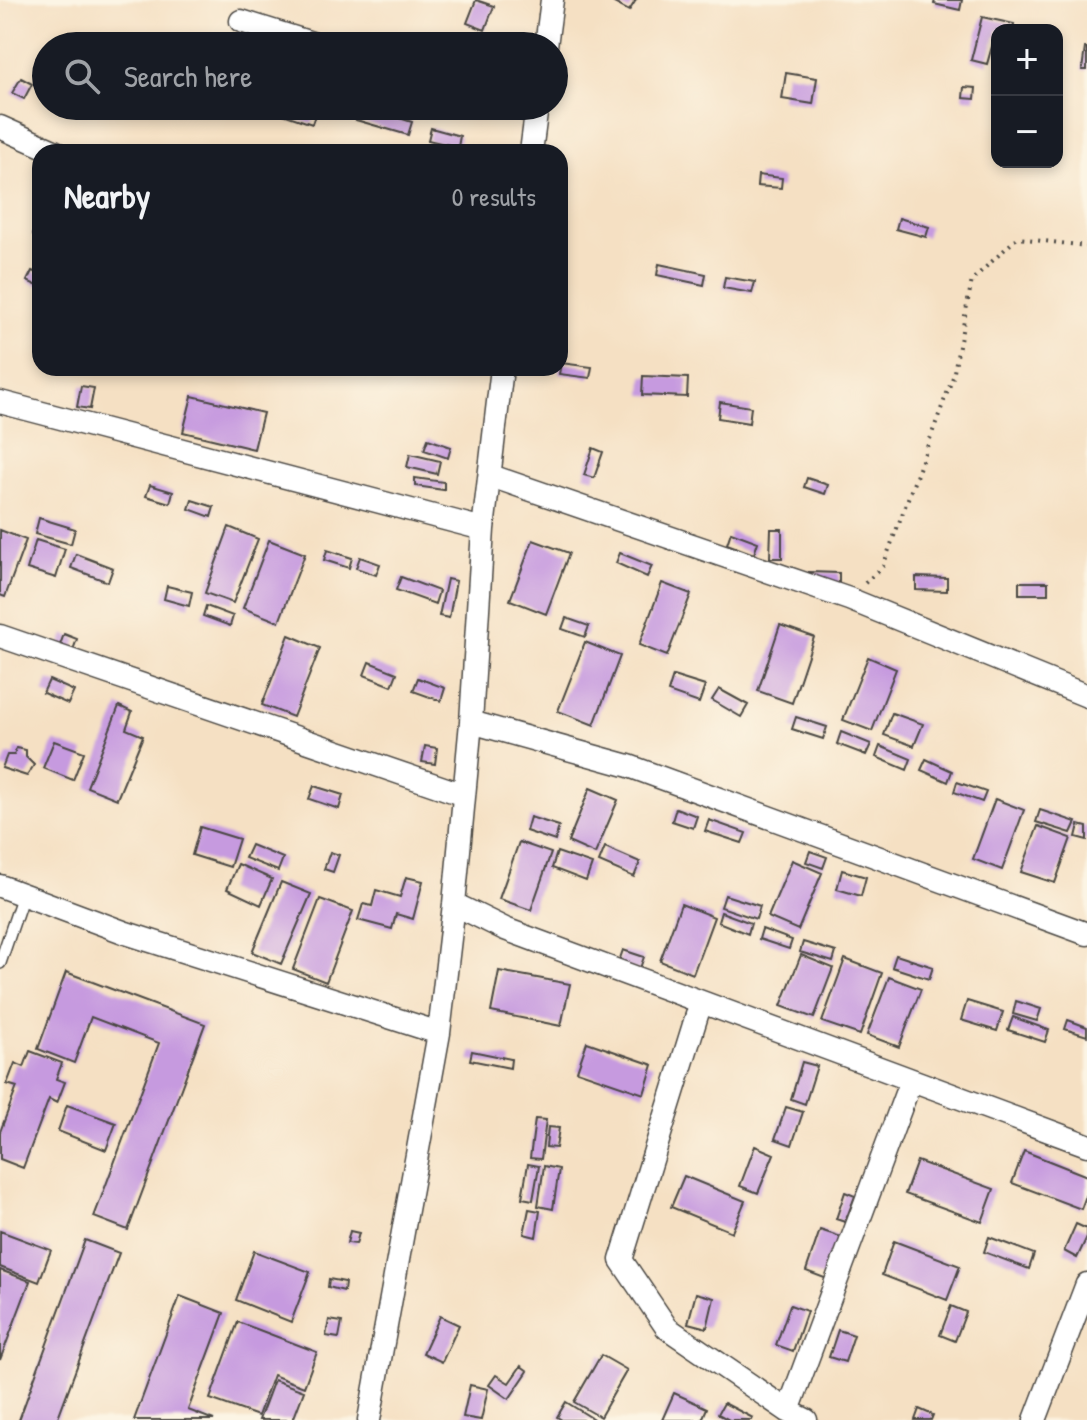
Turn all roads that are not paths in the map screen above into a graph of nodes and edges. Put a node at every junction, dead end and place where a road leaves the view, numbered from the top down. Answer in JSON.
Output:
{"nodes":[{"id":1,"x":552,"y":0,"type":"edge"},
{"id":2,"x":241,"y":21,"type":"dead end"},
{"id":3,"x":276,"y":32,"type":"edge"},
{"id":4,"x":548,"y":32,"type":"edge"},
{"id":5,"x":536,"y":120,"type":"edge"},
{"id":6,"x":0,"y":127,"type":"edge"},
{"id":7,"x":38,"y":144,"type":"edge"},
{"id":8,"x":532,"y":144,"type":"edge"},
{"id":9,"x":501,"y":376,"type":"edge"},
{"id":10,"x":0,"y":402,"type":"edge"},
{"id":11,"x":491,"y":476,"type":"junction"},
{"id":12,"x":483,"y":529,"type":"junction"},
{"id":13,"x":0,"y":636,"type":"edge"},
{"id":14,"x":1087,"y":696,"type":"edge"},
{"id":15,"x":471,"y":722,"type":"junction"},
{"id":16,"x":464,"y":795,"type":"junction"},
{"id":17,"x":0,"y":886,"type":"edge"},
{"id":18,"x":23,"y":895,"type":"junction"},
{"id":19,"x":454,"y":904,"type":"junction"},
{"id":20,"x":1087,"y":934,"type":"edge"},
{"id":21,"x":0,"y":963,"type":"edge"},
{"id":22,"x":701,"y":1002,"type":"junction"},
{"id":23,"x":439,"y":1033,"type":"junction"},
{"id":24,"x":911,"y":1080,"type":"junction"},
{"id":25,"x":1087,"y":1145,"type":"edge"},
{"id":26,"x":1087,"y":1284,"type":"edge"},
{"id":27,"x":797,"y":1416,"type":"edge"},
{"id":28,"x":369,"y":1420,"type":"edge"},
{"id":29,"x":1035,"y":1420,"type":"edge"}],
"edges":[{"from":1,"to":4,"type":"street"},
{"from":2,"to":3,"type":"street"},
{"from":5,"to":8,"type":"street"},
{"from":6,"to":7,"type":"street"},
{"from":9,"to":11,"type":"street"},
{"from":10,"to":12,"type":"street"},
{"from":11,"to":12,"type":"street"},
{"from":11,"to":14,"type":"street"},
{"from":12,"to":15,"type":"street"},
{"from":13,"to":16,"type":"street"},
{"from":15,"to":16,"type":"street"},
{"from":15,"to":20,"type":"street"},
{"from":16,"to":19,"type":"street"},
{"from":17,"to":18,"type":"street"},
{"from":18,"to":21,"type":"lane"},
{"from":18,"to":23,"type":"street"},
{"from":19,"to":22,"type":"street"},
{"from":19,"to":23,"type":"street"},
{"from":22,"to":24,"type":"street"},
{"from":22,"to":27,"type":"street"},
{"from":23,"to":28,"type":"street"},
{"from":24,"to":25,"type":"street"},
{"from":24,"to":27,"type":"street"},
{"from":26,"to":29,"type":"street"}]}
